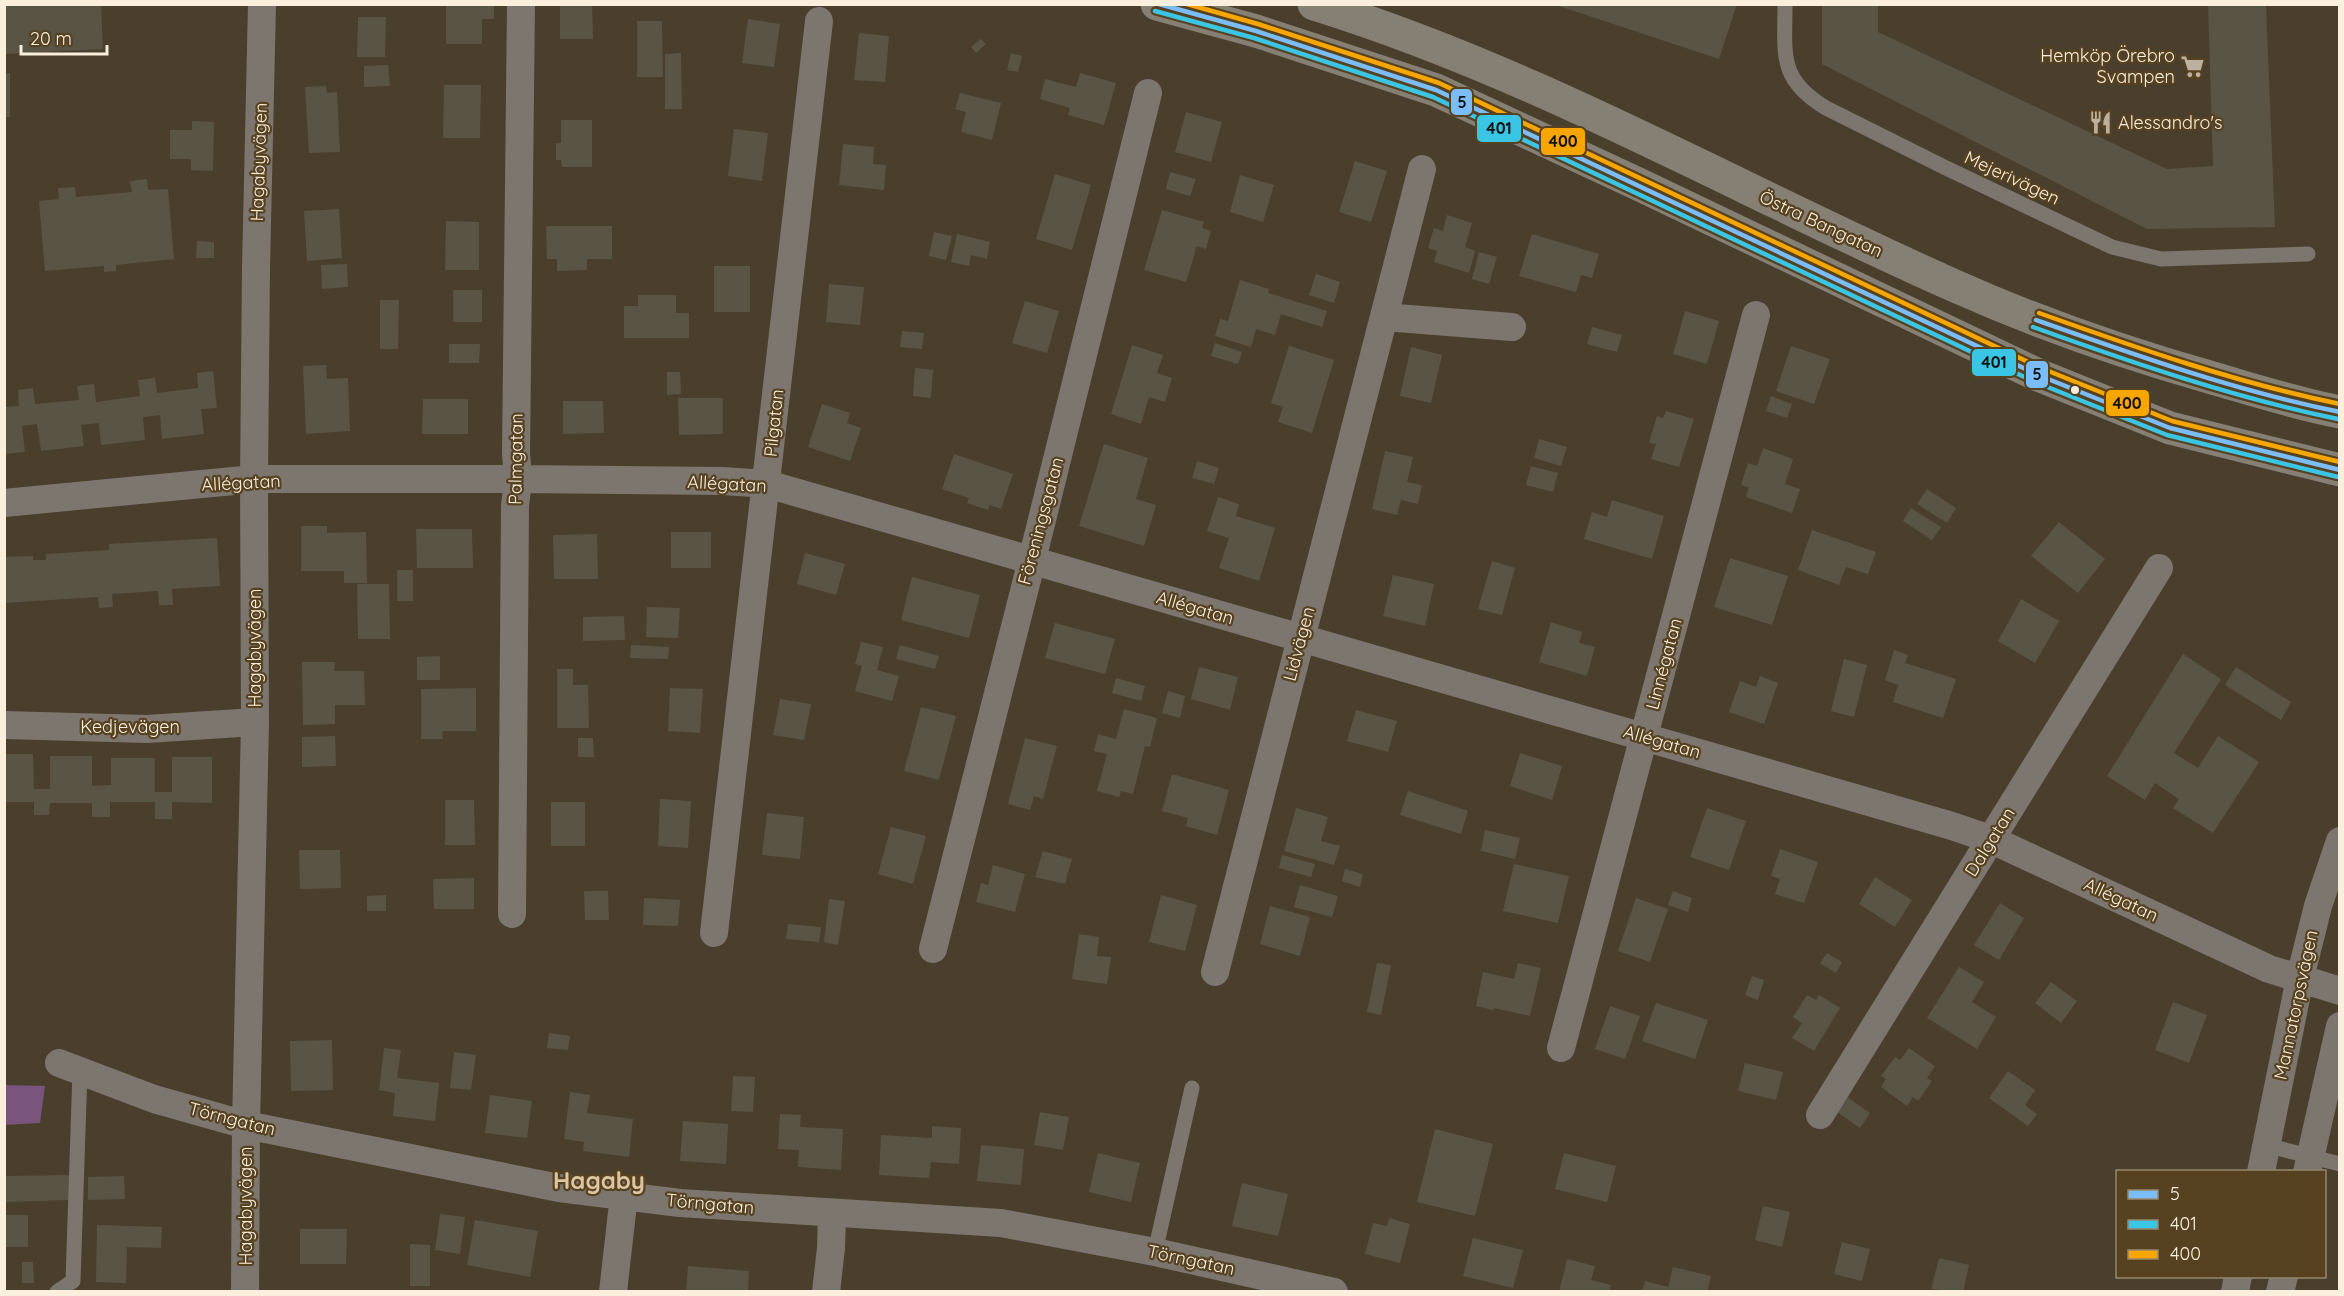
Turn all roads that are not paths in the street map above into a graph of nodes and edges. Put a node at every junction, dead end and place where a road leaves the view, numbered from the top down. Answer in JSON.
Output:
{"nodes":[{"id":1,"x":262,"y":4,"type":"edge"},
{"id":2,"x":520,"y":4,"type":"edge"},
{"id":3,"x":1157,"y":4,"type":"edge"},
{"id":4,"x":1314,"y":4,"type":"edge"},
{"id":5,"x":1785,"y":4,"type":"edge"},
{"id":6,"x":819,"y":21,"type":"dead end"},
{"id":7,"x":1148,"y":93,"type":"dead end"},
{"id":8,"x":1422,"y":169,"type":"dead end"},
{"id":9,"x":2308,"y":254,"type":"dead end"},
{"id":10,"x":1756,"y":315,"type":"dead end"},
{"id":11,"x":1384,"y":317,"type":"junction"},
{"id":12,"x":1512,"y":327,"type":"dead end"},
{"id":13,"x":2340,"y":412,"type":"edge"},
{"id":14,"x":2340,"y":470,"type":"edge"},
{"id":15,"x":254,"y":479,"type":"junction"},
{"id":16,"x":518,"y":479,"type":"junction"},
{"id":17,"x":767,"y":484,"type":"junction"},
{"id":18,"x":4,"y":503,"type":"edge"},
{"id":19,"x":1032,"y":560,"type":"junction"},
{"id":20,"x":2159,"y":568,"type":"dead end"},
{"id":21,"x":1300,"y":637,"type":"junction"},
{"id":22,"x":255,"y":722,"type":"junction"},
{"id":23,"x":4,"y":725,"type":"edge"},
{"id":24,"x":1645,"y":737,"type":"junction"},
{"id":25,"x":1990,"y":839,"type":"junction"},
{"id":26,"x":2340,"y":841,"type":"edge"},
{"id":27,"x":512,"y":914,"type":"dead end"},
{"id":28,"x":714,"y":933,"type":"dead end"},
{"id":29,"x":933,"y":949,"type":"dead end"},
{"id":30,"x":1215,"y":972,"type":"dead end"},
{"id":31,"x":2300,"y":978,"type":"junction"},
{"id":32,"x":2340,"y":991,"type":"edge"},
{"id":33,"x":2340,"y":1026,"type":"edge"},
{"id":34,"x":1561,"y":1048,"type":"dead end"},
{"id":35,"x":69,"y":1067,"type":"joint"},
{"id":36,"x":1192,"y":1088,"type":"dead end"},
{"id":37,"x":1820,"y":1115,"type":"dead end"},
{"id":38,"x":246,"y":1125,"type":"junction"},
{"id":39,"x":2263,"y":1158,"type":"edge"},
{"id":40,"x":2309,"y":1164,"type":"edge"},
{"id":41,"x":2340,"y":1164,"type":"edge"},
{"id":42,"x":624,"y":1195,"type":"junction"},
{"id":43,"x":832,"y":1214,"type":"junction"},
{"id":44,"x":1155,"y":1252,"type":"junction"},
{"id":45,"x":74,"y":1272,"type":"junction"},
{"id":46,"x":1306,"y":1288,"type":"edge"},
{"id":47,"x":57,"y":1292,"type":"edge"},
{"id":48,"x":77,"y":1292,"type":"edge"},
{"id":49,"x":245,"y":1292,"type":"edge"},
{"id":50,"x":613,"y":1292,"type":"edge"},
{"id":51,"x":826,"y":1292,"type":"edge"},
{"id":52,"x":1334,"y":1292,"type":"edge"}],
"edges":[{"from":1,"to":15,"type":"street","name":"Hagabyvägen"},
{"from":2,"to":16,"type":"street","name":"Palmgatan"},
{"from":3,"to":14,"type":"main road"},
{"from":4,"to":13,"type":"main road","name":"Östra Bangatan"},
{"from":5,"to":9,"type":"lane","name":"Mejerivägen"},
{"from":6,"to":17,"type":"street","name":"Pilgatan"},
{"from":7,"to":19,"type":"street","name":"Föreningsgatan"},
{"from":8,"to":11,"type":"street","name":"Lidvägen"},
{"from":10,"to":24,"type":"street","name":"Linnégatan"},
{"from":11,"to":12,"type":"street"},
{"from":11,"to":21,"type":"street","name":"Lidvägen"},
{"from":15,"to":16,"type":"street","name":"Allégatan"},
{"from":15,"to":18,"type":"street","name":"Allégatan"},
{"from":15,"to":22,"type":"street","name":"Hagabyvägen"},
{"from":16,"to":17,"type":"street","name":"Allégatan"},
{"from":16,"to":27,"type":"street","name":"Palmgatan"},
{"from":17,"to":19,"type":"street","name":"Allégatan"},
{"from":17,"to":28,"type":"street","name":"Pilgatan"},
{"from":19,"to":21,"type":"street","name":"Allégatan"},
{"from":19,"to":29,"type":"street","name":"Föreningsgatan"},
{"from":20,"to":25,"type":"street","name":"Dalgatan"},
{"from":21,"to":24,"type":"street","name":"Allégatan"},
{"from":21,"to":30,"type":"street","name":"Lidvägen"},
{"from":22,"to":23,"type":"street","name":"Kedjevägen"},
{"from":22,"to":38,"type":"street","name":"Hagabyvägen"},
{"from":24,"to":25,"type":"street","name":"Allégatan"},
{"from":24,"to":34,"type":"street","name":"Linnégatan"},
{"from":25,"to":31,"type":"street","name":"Allégatan"},
{"from":25,"to":37,"type":"street","name":"Dalgatan"},
{"from":26,"to":31,"type":"street","name":"Mannatorpsvägen"},
{"from":31,"to":32,"type":"street","name":"Allégatan"},
{"from":31,"to":39,"type":"street","name":"Mannatorpsvägen"},
{"from":33,"to":40,"type":"street"},
{"from":35,"to":38,"type":"street","name":"Törngatan"},
{"from":35,"to":45,"type":"lane"},
{"from":36,"to":44,"type":"lane"},
{"from":38,"to":42,"type":"street","name":"Törngatan"},
{"from":38,"to":49,"type":"street","name":"Hagabyvägen"},
{"from":39,"to":40,"type":"lane"},
{"from":40,"to":41,"type":"lane"},
{"from":42,"to":43,"type":"street","name":"Törngatan"},
{"from":42,"to":50,"type":"street"},
{"from":43,"to":44,"type":"street","name":"Törngatan"},
{"from":43,"to":51,"type":"street"},
{"from":44,"to":46,"type":"street","name":"Törngatan"},
{"from":45,"to":47,"type":"lane"},
{"from":45,"to":48,"type":"lane"},
{"from":46,"to":52,"type":"street","name":"Törngatan"}]}
